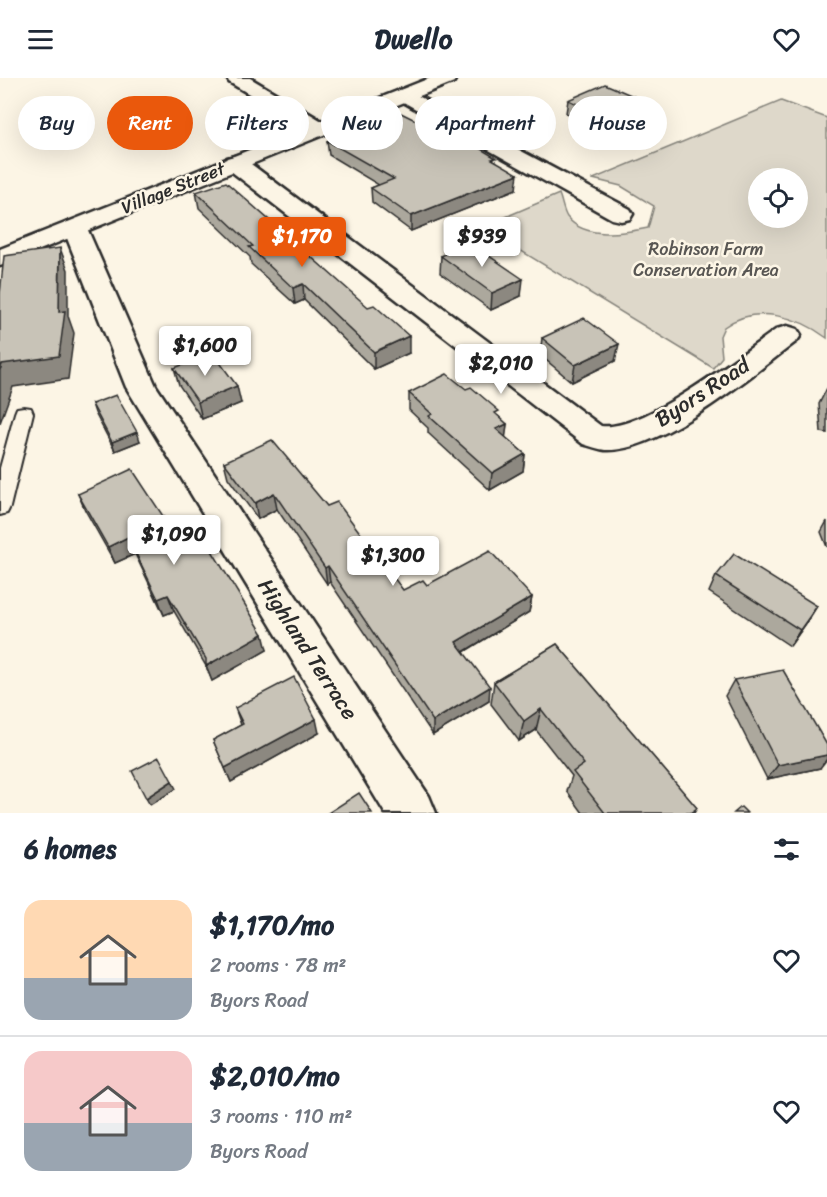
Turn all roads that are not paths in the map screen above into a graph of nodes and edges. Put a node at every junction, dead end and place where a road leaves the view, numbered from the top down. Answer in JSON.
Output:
{"nodes":[{"id":1,"x":236,"y":78,"type":"edge"},
{"id":2,"x":447,"y":78,"type":"edge"},
{"id":3,"x":405,"y":95,"type":"junction"},
{"id":4,"x":320,"y":128,"type":"junction"},
{"id":5,"x":235,"y":163,"type":"junction"},
{"id":6,"x":621,"y":214,"type":"dead end"},
{"id":7,"x":60,"y":234,"type":"junction"},
{"id":8,"x":0,"y":258,"type":"edge"},
{"id":9,"x":788,"y":335,"type":"dead end"},
{"id":10,"x":24,"y":412,"type":"dead end"},
{"id":11,"x":0,"y":507,"type":"edge"},
{"id":12,"x":412,"y":813,"type":"edge"}],
"edges":[{"from":1,"to":4,"type":"street"},
{"from":2,"to":3,"type":"street","name":"Village Street"},
{"from":3,"to":4,"type":"street","name":"Village Street"},
{"from":3,"to":6,"type":"street"},
{"from":4,"to":5,"type":"street","name":"Village Street"},
{"from":5,"to":7,"type":"street","name":"Village Street"},
{"from":5,"to":9,"type":"street","name":"Byors Road"},
{"from":7,"to":8,"type":"street","name":"Village Street"},
{"from":7,"to":12,"type":"street","name":"Highland Terrace"},
{"from":10,"to":11,"type":"lane"}]}
